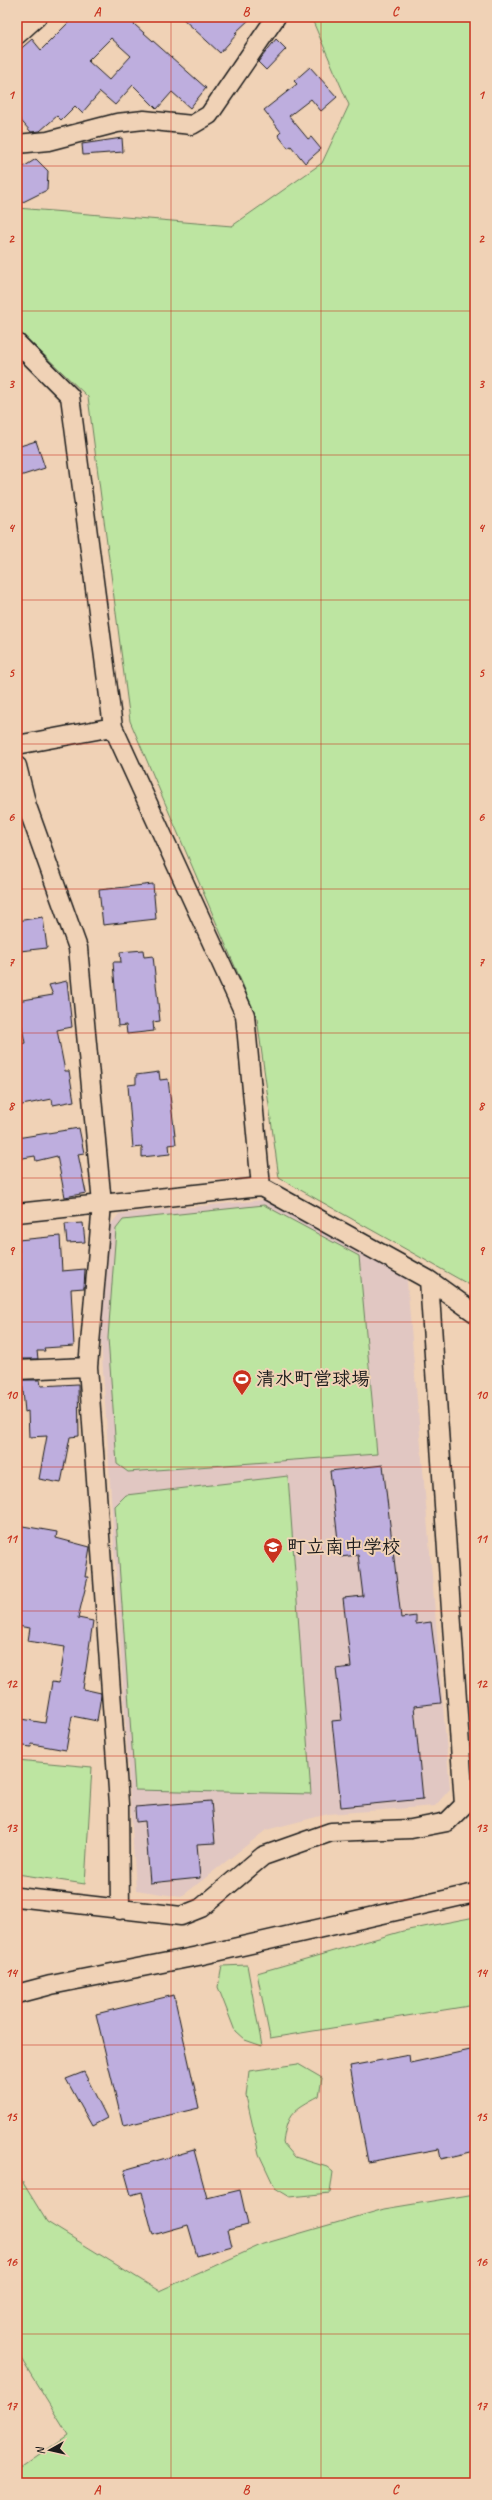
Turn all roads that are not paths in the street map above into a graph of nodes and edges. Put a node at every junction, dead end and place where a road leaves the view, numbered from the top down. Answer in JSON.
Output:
{"nodes":[{"id":1,"x":37,"y":17,"type":"edge"},
{"id":2,"x":276,"y":17,"type":"edge"},
{"id":3,"x":17,"y":35,"type":"edge"},
{"id":4,"x":17,"y":144,"type":"edge"},
{"id":5,"x":17,"y":343,"type":"edge"},
{"id":6,"x":113,"y":728,"type":"junction"},
{"id":7,"x":17,"y":745,"type":"edge"},
{"id":8,"x":17,"y":766,"type":"edge"},
{"id":9,"x":261,"y":1187,"type":"junction"},
{"id":10,"x":102,"y":1204,"type":"junction"},
{"id":11,"x":17,"y":1213,"type":"edge"},
{"id":12,"x":428,"y":1280,"type":"junction"},
{"id":13,"x":475,"y":1313,"type":"edge"},
{"id":14,"x":88,"y":1367,"type":"junction"},
{"id":15,"x":17,"y":1370,"type":"edge"},
{"id":16,"x":469,"y":1782,"type":"edge"},
{"id":17,"x":475,"y":1893,"type":"edge"},
{"id":18,"x":17,"y":1898,"type":"edge"},
{"id":19,"x":120,"y":1910,"type":"junction"},
{"id":20,"x":17,"y":1994,"type":"edge"}],
"edges":[{"from":1,"to":3,"type":"street"},
{"from":2,"to":4,"type":"street"},
{"from":5,"to":6,"type":"street"},
{"from":6,"to":7,"type":"street"},
{"from":6,"to":9,"type":"street"},
{"from":8,"to":10,"type":"street"},
{"from":9,"to":10,"type":"street"},
{"from":9,"to":12,"type":"street"},
{"from":10,"to":11,"type":"street"},
{"from":10,"to":14,"type":"street"},
{"from":12,"to":13,"type":"street"},
{"from":12,"to":16,"type":"street"},
{"from":14,"to":15,"type":"street"},
{"from":14,"to":19,"type":"street"},
{"from":16,"to":19,"type":"street"},
{"from":17,"to":20,"type":"street"},
{"from":18,"to":19,"type":"street"}]}
